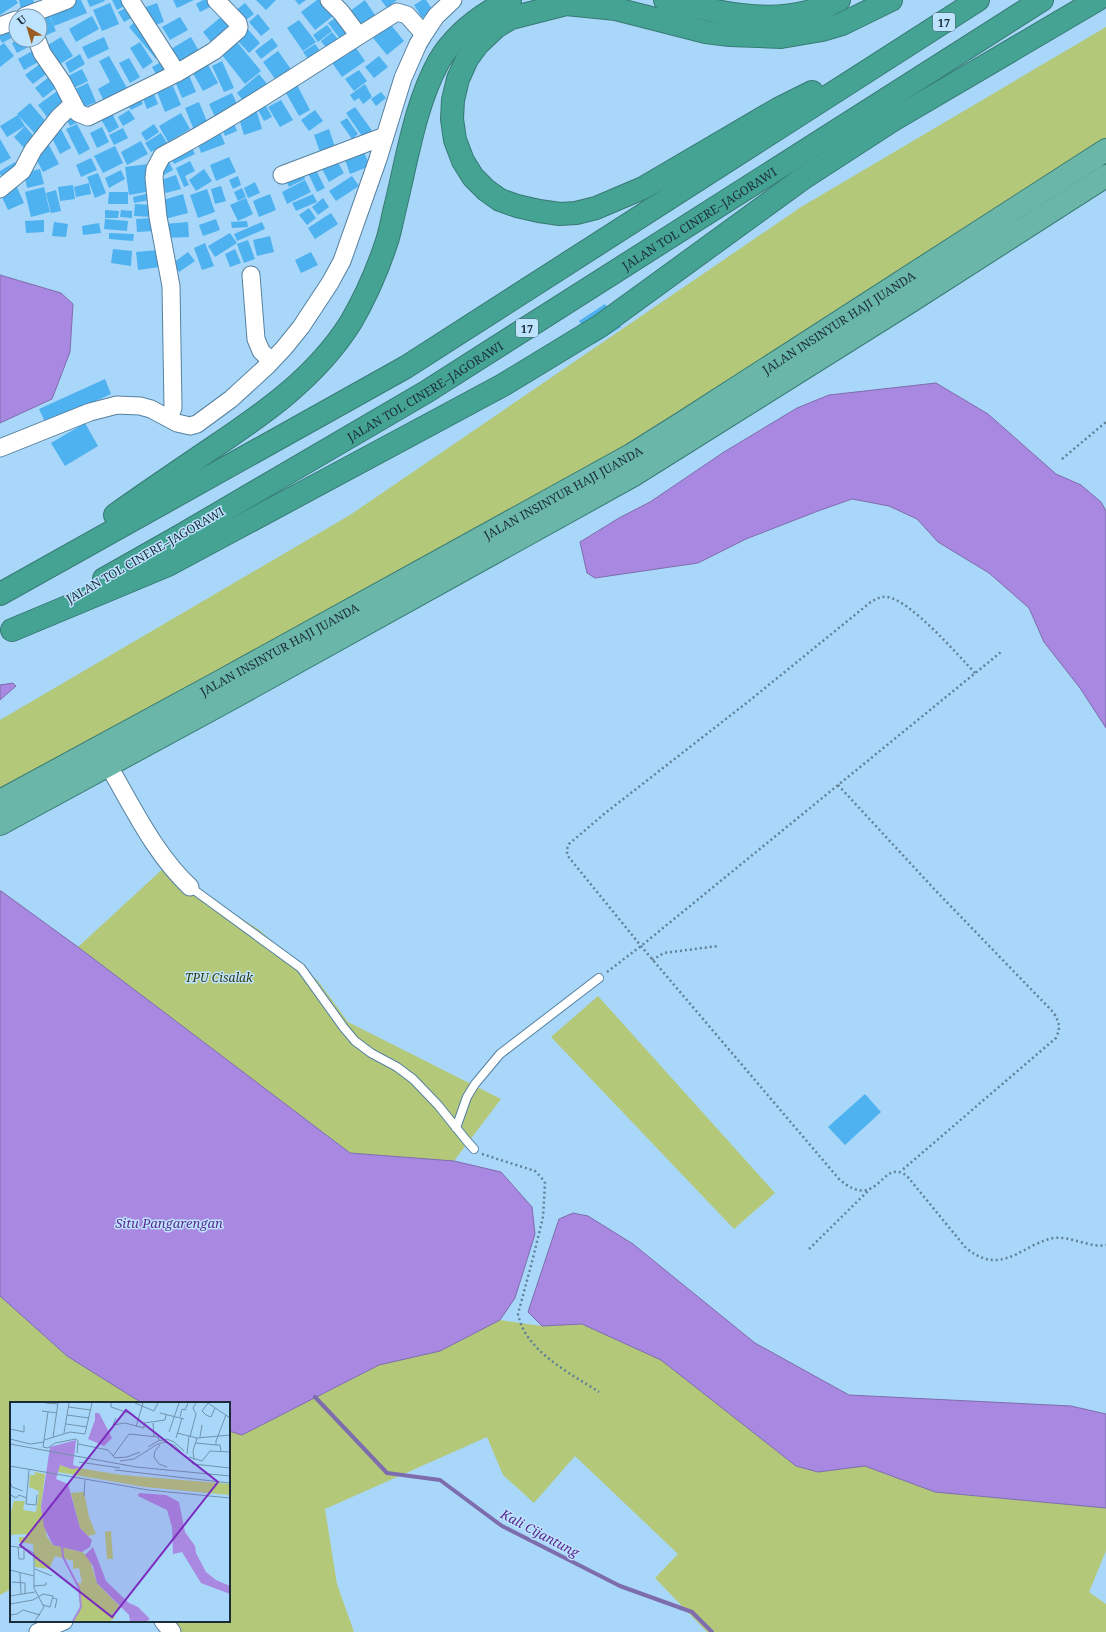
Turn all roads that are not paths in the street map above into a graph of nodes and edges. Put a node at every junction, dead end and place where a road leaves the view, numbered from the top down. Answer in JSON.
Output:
{"nodes":[{"id":1,"x":68,"y":0,"type":"edge"},
{"id":2,"x":130,"y":0,"type":"edge"},
{"id":3,"x":216,"y":0,"type":"edge"},
{"id":4,"x":329,"y":0,"type":"edge"},
{"id":5,"x":452,"y":0,"type":"edge"},
{"id":6,"x":510,"y":0,"type":"edge"},
{"id":7,"x":665,"y":0,"type":"edge"},
{"id":8,"x":839,"y":0,"type":"edge"},
{"id":9,"x":890,"y":0,"type":"edge"},
{"id":10,"x":978,"y":0,"type":"edge"},
{"id":11,"x":1042,"y":0,"type":"edge"},
{"id":12,"x":1097,"y":0,"type":"edge"},
{"id":13,"x":47,"y":8,"type":"edge"},
{"id":14,"x":424,"y":34,"type":"junction"},
{"id":15,"x":359,"y":36,"type":"junction"},
{"id":16,"x":910,"y":44,"type":"junction"},
{"id":17,"x":40,"y":48,"type":"edge"},
{"id":18,"x":178,"y":73,"type":"junction"},
{"id":19,"x":73,"y":104,"type":"junction"},
{"id":20,"x":385,"y":136,"type":"junction"},
{"id":21,"x":1106,"y":150,"type":"edge"},
{"id":22,"x":282,"y":175,"type":"dead end"},
{"id":23,"x":1106,"y":176,"type":"edge"},
{"id":24,"x":0,"y":189,"type":"edge"},
{"id":25,"x":251,"y":274,"type":"dead end"},
{"id":26,"x":271,"y":361,"type":"junction"},
{"id":27,"x":169,"y":418,"type":"junction"},
{"id":28,"x":0,"y":448,"type":"edge"},
{"id":29,"x":7,"y":590,"type":"edge"},
{"id":30,"x":6,"y":633,"type":"edge"},
{"id":31,"x":229,"y":689,"type":"junction"},
{"id":32,"x":108,"y":765,"type":"junction"},
{"id":33,"x":0,"y":801,"type":"edge"},
{"id":34,"x":0,"y":824,"type":"edge"},
{"id":35,"x":190,"y":887,"type":"joint"},
{"id":36,"x":598,"y":978,"type":"road end"},
{"id":37,"x":456,"y":1128,"type":"junction"},
{"id":38,"x":474,"y":1149,"type":"road end"},
{"id":39,"x":62,"y":1622,"type":"edge"},
{"id":40,"x":164,"y":1622,"type":"edge"},
{"id":41,"x":38,"y":1632,"type":"edge"},
{"id":42,"x":172,"y":1632,"type":"edge"}],
"edges":[{"from":1,"to":13,"type":"street"},
{"from":2,"to":18,"type":"street"},
{"from":3,"to":18,"type":"street"},
{"from":4,"to":15,"type":"street"},
{"from":5,"to":14,"type":"street"},
{"from":6,"to":29,"type":"highway"},
{"from":7,"to":8,"type":"highway"},
{"from":9,"to":16,"type":"highway"},
{"from":10,"to":16,"type":"highway","number":"17"},
{"from":11,"to":30,"type":"highway","name":"JALAN TOL CINERE–JAGORAWI","number":"17"},
{"from":12,"to":30,"type":"highway"},
{"from":14,"to":15,"type":"street"},
{"from":14,"to":20,"type":"street"},
{"from":15,"to":27,"type":"street"},
{"from":16,"to":29,"type":"highway","number":"17"},
{"from":17,"to":19,"type":"street"},
{"from":18,"to":19,"type":"street"},
{"from":19,"to":24,"type":"street"},
{"from":20,"to":22,"type":"street"},
{"from":20,"to":26,"type":"street"},
{"from":21,"to":31,"type":"highway","name":"JALAN INSINYUR HAJI JUANDA"},
{"from":23,"to":31,"type":"highway","name":"JALAN INSINYUR HAJI JUANDA"},
{"from":25,"to":26,"type":"street"},
{"from":26,"to":27,"type":"street"},
{"from":27,"to":28,"type":"street"},
{"from":31,"to":32,"type":"highway","name":"JALAN INSINYUR HAJI JUANDA"},
{"from":31,"to":33,"type":"highway","name":"JALAN INSINYUR HAJI JUANDA"},
{"from":32,"to":34,"type":"highway","name":"JALAN INSINYUR HAJI JUANDA"},
{"from":32,"to":35,"type":"street"},
{"from":35,"to":37,"type":"lane"},
{"from":36,"to":37,"type":"lane"},
{"from":37,"to":38,"type":"lane"},
{"from":39,"to":41,"type":"street"},
{"from":40,"to":42,"type":"street"}]}
